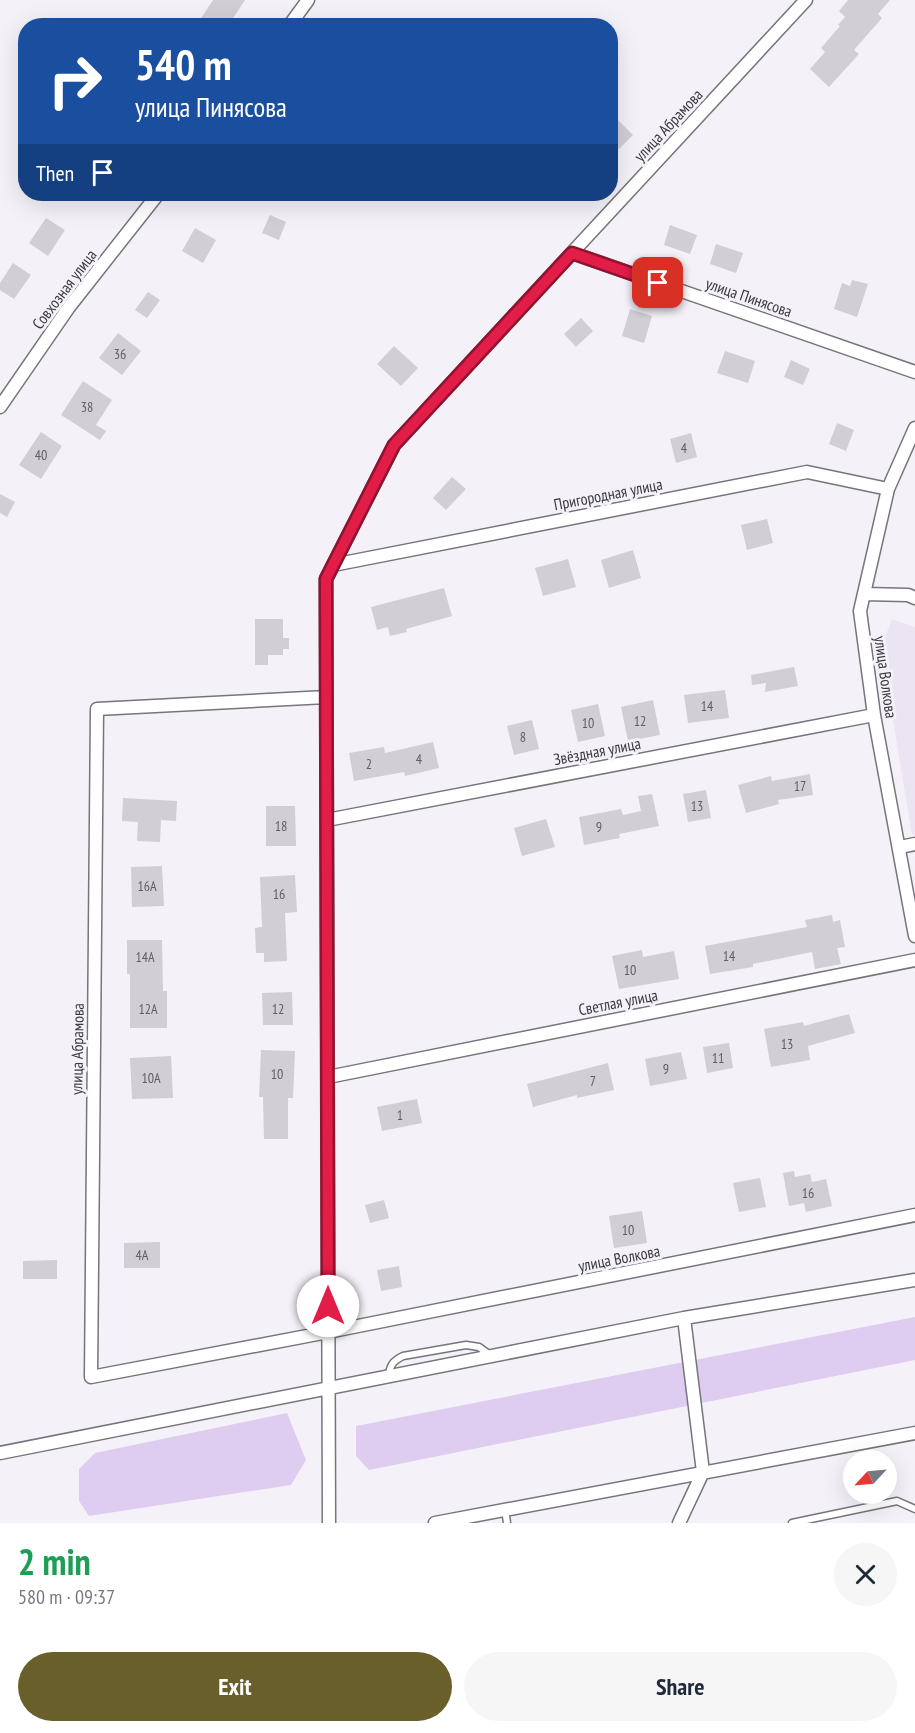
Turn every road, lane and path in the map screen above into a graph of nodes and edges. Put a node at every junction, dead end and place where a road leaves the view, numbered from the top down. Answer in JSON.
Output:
{"nodes":[{"id":1,"x":308,"y":0,"type":"edge"},
{"id":2,"x":806,"y":0,"type":"edge"},
{"id":3,"x":295,"y":18,"type":"edge"},
{"id":4,"x":152,"y":201,"type":"edge"},
{"id":5,"x":572,"y":253,"type":"junction"},
{"id":6,"x":915,"y":372,"type":"edge"},
{"id":7,"x":0,"y":407,"type":"edge"},
{"id":8,"x":915,"y":428,"type":"edge"},
{"id":9,"x":888,"y":489,"type":"junction"},
{"id":10,"x":333,"y":564,"type":"junction"},
{"id":11,"x":864,"y":594,"type":"junction"},
{"id":12,"x":915,"y":598,"type":"edge"},
{"id":13,"x":326,"y":697,"type":"junction"},
{"id":14,"x":874,"y":715,"type":"junction"},
{"id":15,"x":327,"y":820,"type":"junction"},
{"id":16,"x":915,"y":844,"type":"edge"},
{"id":17,"x":900,"y":847,"type":"junction"},
{"id":18,"x":915,"y":936,"type":"edge"},
{"id":19,"x":915,"y":960,"type":"edge"},
{"id":20,"x":328,"y":1077,"type":"junction"},
{"id":21,"x":915,"y":1215,"type":"edge"},
{"id":22,"x":915,"y":1280,"type":"edge"},
{"id":23,"x":684,"y":1318,"type":"junction"},
{"id":24,"x":328,"y":1332,"type":"junction"},
{"id":25,"x":329,"y":1387,"type":"junction"},
{"id":26,"x":915,"y":1433,"type":"edge"},
{"id":27,"x":0,"y":1453,"type":"edge"},
{"id":28,"x":703,"y":1472,"type":"junction"},
{"id":29,"x":505,"y":1509,"type":"junction"},
{"id":30,"x":915,"y":1509,"type":"edge"},
{"id":31,"x":329,"y":1523,"type":"edge"},
{"id":32,"x":435,"y":1523,"type":"edge"},
{"id":33,"x":507,"y":1523,"type":"edge"},
{"id":34,"x":680,"y":1523,"type":"edge"},
{"id":35,"x":792,"y":1523,"type":"edge"}],
"edges":[{"from":1,"to":3,"type":"street"},
{"from":2,"to":5,"type":"street","name":"улица Абрамова"},
{"from":4,"to":7,"type":"street","name":"Совхозная улица"},
{"from":5,"to":6,"type":"street","name":"улица Пинясова"},
{"from":5,"to":10,"type":"street","name":"улица Абрамова"},
{"from":8,"to":9,"type":"street","name":"улица Волкова"},
{"from":9,"to":10,"type":"street","name":"Пригородная улица"},
{"from":9,"to":11,"type":"street","name":"улица Волкова"},
{"from":10,"to":13,"type":"street","name":"улица Абрамова"},
{"from":11,"to":12,"type":"street"},
{"from":11,"to":14,"type":"street","name":"улица Волкова"},
{"from":13,"to":15,"type":"street","name":"улица Абрамова"},
{"from":13,"to":24,"type":"street","name":"улица Абрамова"},
{"from":14,"to":15,"type":"street","name":"Звёздная улица"},
{"from":14,"to":17,"type":"street","name":"улица Волкова"},
{"from":15,"to":20,"type":"street","name":"улица Абрамова"},
{"from":16,"to":17,"type":"street"},
{"from":17,"to":18,"type":"street","name":"улица Волкова"},
{"from":19,"to":20,"type":"street","name":"Светлая улица"},
{"from":20,"to":24,"type":"street","name":"улица Абрамова"},
{"from":21,"to":24,"type":"street","name":"улица Волкова"},
{"from":22,"to":23,"type":"street"},
{"from":23,"to":25,"type":"street"},
{"from":23,"to":28,"type":"street"},
{"from":24,"to":25,"type":"street","name":"улица Абрамова"},
{"from":25,"to":27,"type":"street"},
{"from":25,"to":31,"type":"street","name":"улица Абрамова"},
{"from":26,"to":28,"type":"street"},
{"from":28,"to":29,"type":"street"},
{"from":28,"to":34,"type":"street"},
{"from":29,"to":32,"type":"street"},
{"from":29,"to":33,"type":"lane"},
{"from":30,"to":35,"type":"lane"}]}
